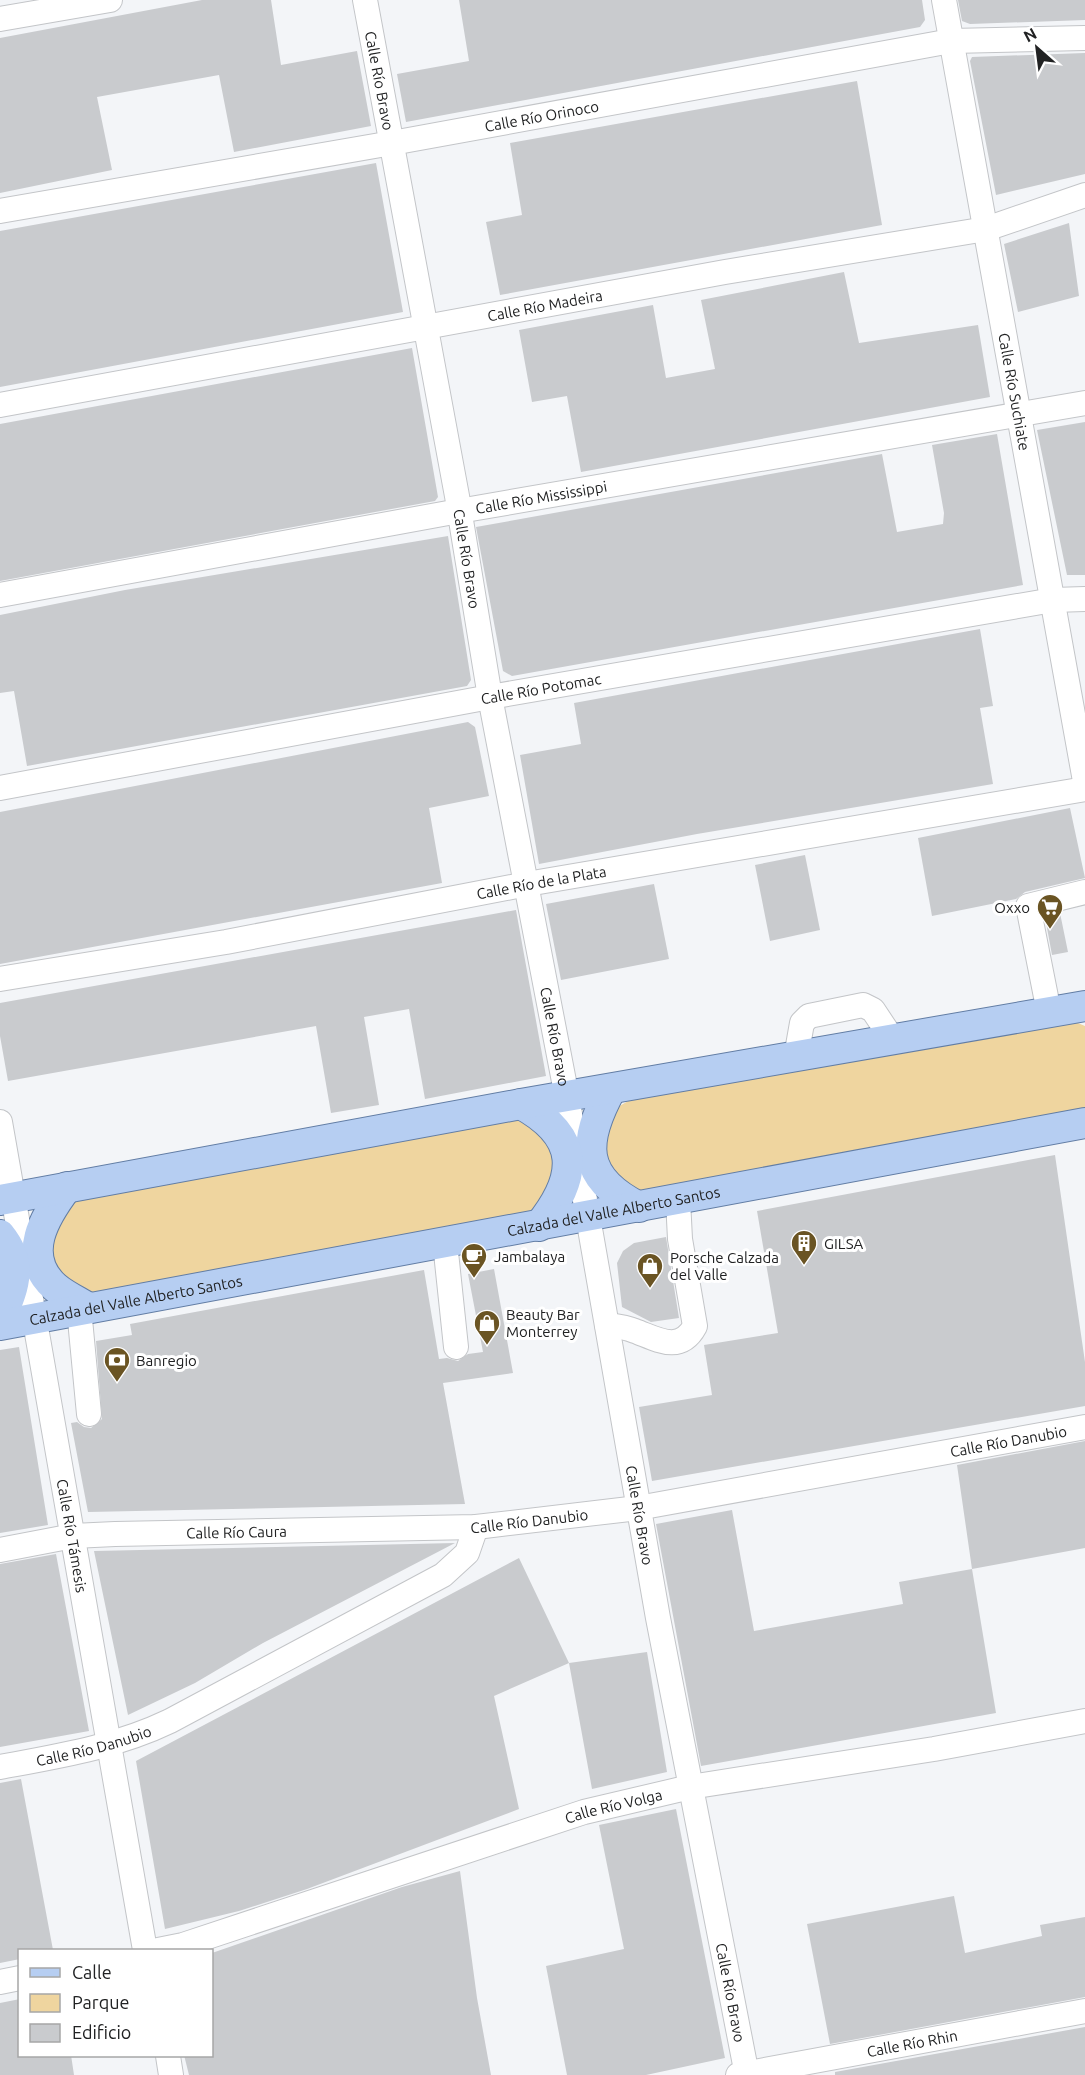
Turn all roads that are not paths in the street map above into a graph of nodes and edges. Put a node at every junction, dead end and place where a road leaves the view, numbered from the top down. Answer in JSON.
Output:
{"nodes":[{"id":1,"x":110,"y":0,"type":"edge"},
{"id":2,"x":365,"y":0,"type":"edge"},
{"id":3,"x":944,"y":0,"type":"edge"},
{"id":4,"x":0,"y":19,"type":"edge"},
{"id":5,"x":1085,"y":38,"type":"edge"},
{"id":6,"x":951,"y":41,"type":"junction"},
{"id":7,"x":392,"y":143,"type":"junction"},
{"id":8,"x":1085,"y":195,"type":"edge"},
{"id":9,"x":0,"y":211,"type":"edge"},
{"id":10,"x":986,"y":229,"type":"junction"},
{"id":11,"x":426,"y":328,"type":"junction"},
{"id":12,"x":1085,"y":403,"type":"edge"},
{"id":13,"x":0,"y":405,"type":"edge"},
{"id":14,"x":1019,"y":415,"type":"junction"},
{"id":15,"x":459,"y":511,"type":"junction"},
{"id":16,"x":0,"y":595,"type":"edge"},
{"id":17,"x":1085,"y":599,"type":"edge"},
{"id":18,"x":1053,"y":600,"type":"junction"},
{"id":19,"x":490,"y":697,"type":"junction"},
{"id":20,"x":1085,"y":781,"type":"edge"},
{"id":21,"x":0,"y":788,"type":"edge"},
{"id":22,"x":1085,"y":789,"type":"edge"},
{"id":23,"x":527,"y":884,"type":"junction"},
{"id":24,"x":1085,"y":892,"type":"edge"},
{"id":25,"x":0,"y":979,"type":"edge"},
{"id":26,"x":1085,"y":1006,"type":"edge"},
{"id":27,"x":1049,"y":1012,"type":"junction"},
{"id":28,"x":1085,"y":1020,"type":"edge"},
{"id":29,"x":893,"y":1040,"type":"junction"},
{"id":30,"x":796,"y":1057,"type":"junction"},
{"id":31,"x":611,"y":1089,"type":"junction"},
{"id":32,"x":567,"y":1096,"type":"junction"},
{"id":33,"x":521,"y":1104,"type":"junction"},
{"id":34,"x":0,"y":1122,"type":"edge"},
{"id":35,"x":1085,"y":1123,"type":"edge"},
{"id":36,"x":67,"y":1187,"type":"junction"},
{"id":37,"x":7,"y":1199,"type":"edge"},
{"id":38,"x":678,"y":1200,"type":"junction"},
{"id":39,"x":639,"y":1207,"type":"junction"},
{"id":40,"x":588,"y":1217,"type":"junction"},
{"id":41,"x":539,"y":1226,"type":"junction"},
{"id":42,"x":0,"y":1235,"type":"edge"},
{"id":43,"x":445,"y":1243,"type":"junction"},
{"id":44,"x":83,"y":1308,"type":"junction"},
{"id":45,"x":33,"y":1318,"type":"junction"},
{"id":46,"x":0,"y":1323,"type":"edge"},
{"id":47,"x":607,"y":1325,"type":"junction"},
{"id":48,"x":456,"y":1347,"type":"dead end"},
{"id":49,"x":89,"y":1414,"type":"dead end"},
{"id":50,"x":1085,"y":1427,"type":"edge"},
{"id":51,"x":638,"y":1508,"type":"junction"},
{"id":52,"x":476,"y":1527,"type":"junction"},
{"id":53,"x":73,"y":1536,"type":"junction"},
{"id":54,"x":0,"y":1550,"type":"edge"},
{"id":55,"x":1085,"y":1721,"type":"edge"},
{"id":56,"x":110,"y":1745,"type":"junction"},
{"id":57,"x":0,"y":1767,"type":"edge"},
{"id":58,"x":690,"y":1788,"type":"junction"},
{"id":59,"x":145,"y":1949,"type":"edge"},
{"id":60,"x":163,"y":1949,"type":"edge"},
{"id":61,"x":18,"y":1978,"type":"edge"},
{"id":62,"x":0,"y":1982,"type":"edge"},
{"id":63,"x":1085,"y":2011,"type":"edge"},
{"id":64,"x":168,"y":2057,"type":"edge"},
{"id":65,"x":744,"y":2074,"type":"edge"},
{"id":66,"x":171,"y":2075,"type":"edge"}],
"edges":[{"from":1,"to":4,"type":"street"},
{"from":2,"to":7,"type":"street","name":"Calle Río Bravo"},
{"from":3,"to":6,"type":"street","name":"Calle Río Suchiate"},
{"from":5,"to":6,"type":"street","name":"Calle Río Orinoco"},
{"from":6,"to":7,"type":"street","name":"Calle Río Orinoco"},
{"from":6,"to":10,"type":"street","name":"Calle Río Suchiate"},
{"from":7,"to":9,"type":"street","name":"Calle Río Orinoco"},
{"from":7,"to":11,"type":"street","name":"Calle Río Bravo"},
{"from":8,"to":10,"type":"street","name":"Calle Río Madeira"},
{"from":10,"to":11,"type":"street","name":"Calle Río Madeira"},
{"from":10,"to":14,"type":"street","name":"Calle Río Suchiate"},
{"from":11,"to":13,"type":"street","name":"Calle Río Madeira"},
{"from":11,"to":15,"type":"street","name":"Calle Río Bravo"},
{"from":12,"to":14,"type":"street","name":"Calle Río Mississippi"},
{"from":14,"to":15,"type":"street","name":"Calle Río Mississippi"},
{"from":14,"to":18,"type":"street","name":"Calle Río Suchiate"},
{"from":15,"to":16,"type":"street","name":"Calle Río Mississippi"},
{"from":15,"to":19,"type":"street","name":"Calle Río Bravo"},
{"from":17,"to":18,"type":"street","name":"Calle Río Potomac"},
{"from":18,"to":19,"type":"street","name":"Calle Río Potomac"},
{"from":18,"to":20,"type":"street","name":"Calle Río Suchiate"},
{"from":19,"to":21,"type":"street","name":"Calle Río Potomac"},
{"from":19,"to":23,"type":"street","name":"Calle Río Bravo"},
{"from":22,"to":23,"type":"street","name":"Calle Río de la Plata"},
{"from":23,"to":25,"type":"street","name":"Calle Río de la Plata"},
{"from":23,"to":32,"type":"street","name":"Calle Río Bravo"},
{"from":24,"to":27,"type":"street"},
{"from":26,"to":27,"type":"main road"},
{"from":27,"to":28,"type":"main road"},
{"from":27,"to":29,"type":"main road"},
{"from":29,"to":30,"type":"main road"},
{"from":29,"to":30,"type":"street"},
{"from":30,"to":31,"type":"main road"},
{"from":31,"to":32,"type":"main road"},
{"from":31,"to":39,"type":"main road"},
{"from":32,"to":33,"type":"main road"},
{"from":32,"to":40,"type":"street","name":"Calle Río Bravo"},
{"from":33,"to":36,"type":"main road"},
{"from":33,"to":41,"type":"main road"},
{"from":34,"to":37,"type":"street","name":"Calle Río Támesis"},
{"from":35,"to":38,"type":"main road","name":"Calzada del Valle Alberto Santos"},
{"from":36,"to":37,"type":"main road"},
{"from":36,"to":44,"type":"main road"},
{"from":37,"to":45,"type":"street","name":"Calle Río Támesis"},
{"from":38,"to":39,"type":"main road","name":"Calzada del Valle Alberto Santos"},
{"from":38,"to":47,"type":"street"},
{"from":39,"to":40,"type":"main road","name":"Calzada del Valle Alberto Santos"},
{"from":40,"to":41,"type":"main road","name":"Calzada del Valle Alberto Santos"},
{"from":40,"to":47,"type":"street","name":"Calle Río Bravo"},
{"from":41,"to":43,"type":"main road","name":"Calzada del Valle Alberto Santos"},
{"from":42,"to":46,"type":"main road"},
{"from":43,"to":44,"type":"main road","name":"Calzada del Valle Alberto Santos"},
{"from":43,"to":48,"type":"street"},
{"from":44,"to":45,"type":"main road","name":"Calzada del Valle Alberto Santos"},
{"from":44,"to":49,"type":"street"},
{"from":45,"to":46,"type":"main road","name":"Calzada del Valle Alberto Santos"},
{"from":45,"to":53,"type":"street","name":"Calle Río Támesis"},
{"from":47,"to":51,"type":"street","name":"Calle Río Bravo"},
{"from":50,"to":51,"type":"street","name":"Calle Río Danubio"},
{"from":51,"to":52,"type":"street","name":"Calle Río Danubio"},
{"from":51,"to":58,"type":"street","name":"Calle Río Bravo"},
{"from":52,"to":53,"type":"street","name":"Calle Río Caura"},
{"from":52,"to":56,"type":"street","name":"Calle Río Danubio"},
{"from":53,"to":54,"type":"street","name":"Calle Río Caura"},
{"from":53,"to":56,"type":"street","name":"Calle Río Támesis"},
{"from":55,"to":58,"type":"street","name":"Calle Río Volga"},
{"from":56,"to":57,"type":"street","name":"Calle Río Danubio"},
{"from":56,"to":59,"type":"street","name":"Calle Río Támesis"},
{"from":58,"to":60,"type":"street","name":"Calle Río Volga"},
{"from":58,"to":65,"type":"street","name":"Calle Río Bravo"},
{"from":61,"to":62,"type":"street"},
{"from":63,"to":65,"type":"street","name":"Calle Río Rhin"},
{"from":64,"to":66,"type":"street"}]}
